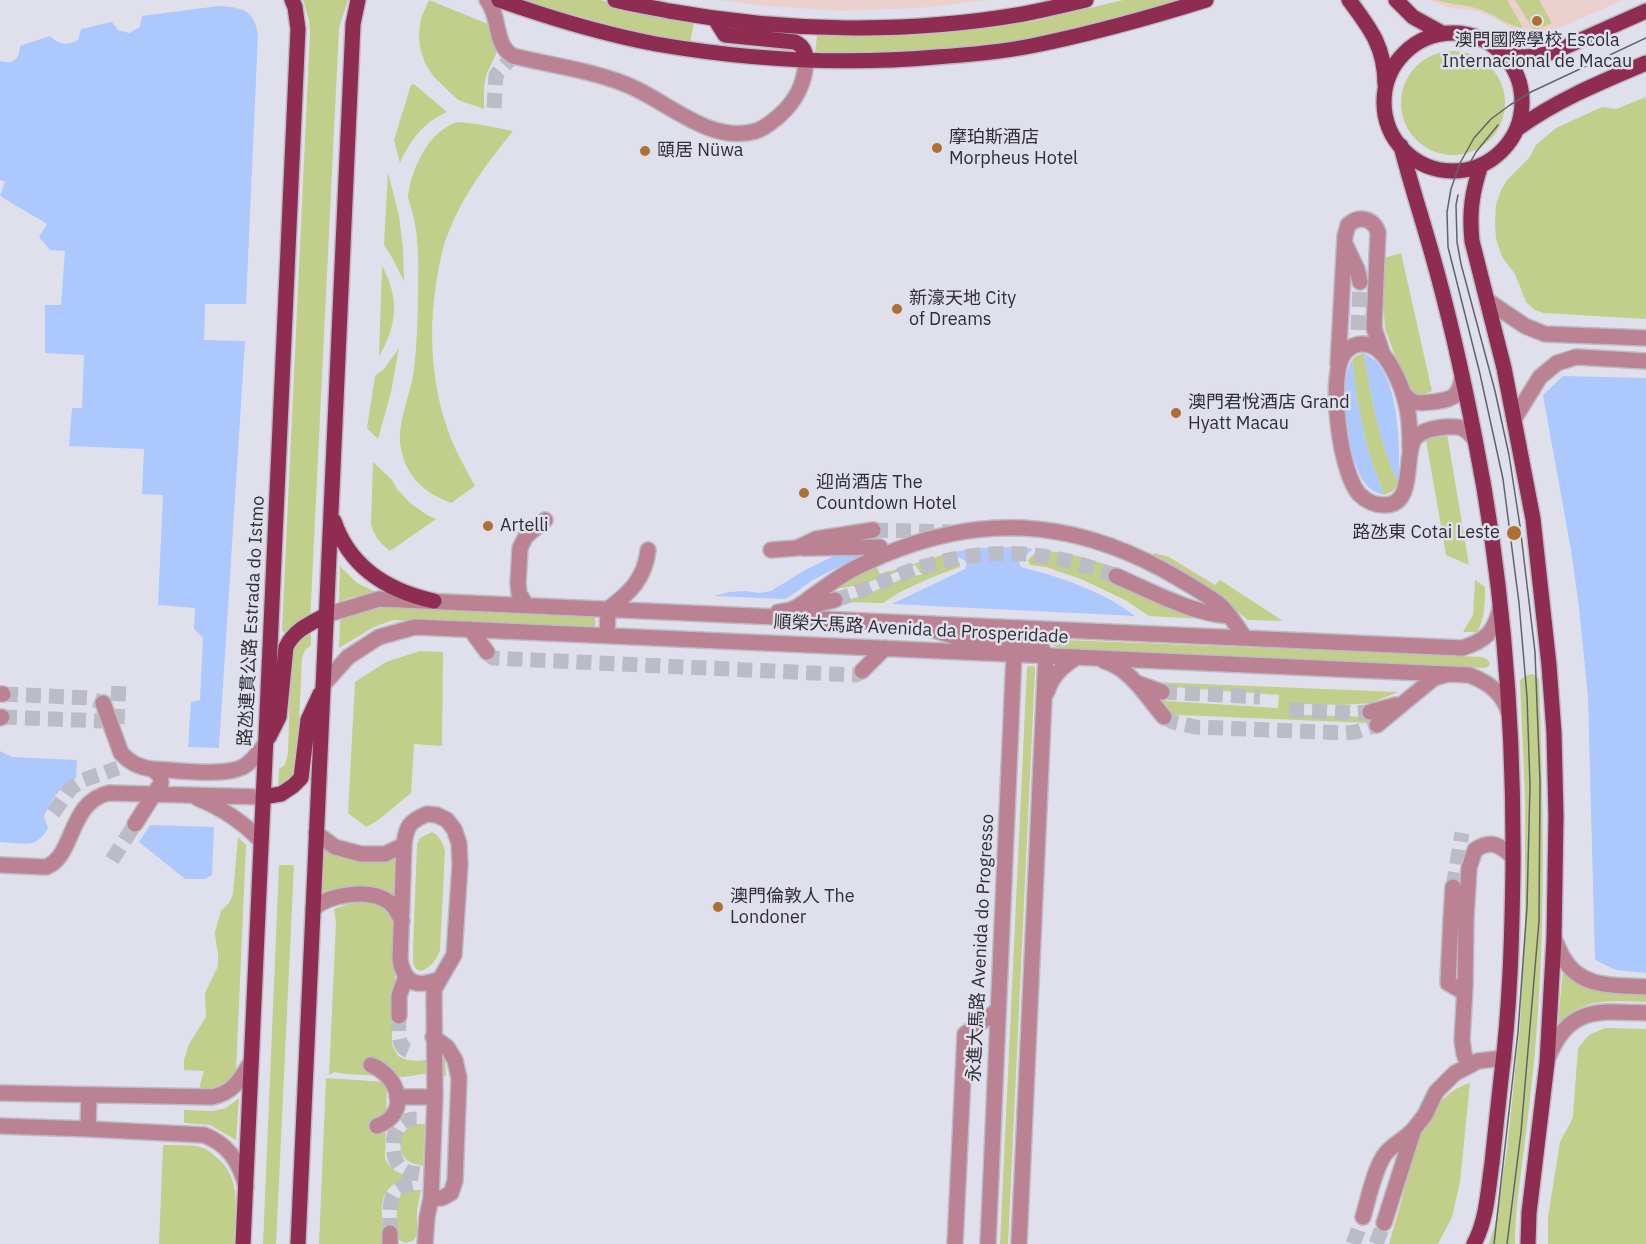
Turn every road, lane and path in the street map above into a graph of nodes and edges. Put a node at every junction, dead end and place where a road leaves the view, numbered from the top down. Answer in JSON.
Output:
{"nodes":[{"id":1,"x":292,"y":0,"type":"edge"},
{"id":2,"x":358,"y":0,"type":"edge"},
{"id":3,"x":487,"y":0,"type":"edge"},
{"id":4,"x":499,"y":0,"type":"edge"},
{"id":5,"x":615,"y":0,"type":"edge"},
{"id":6,"x":1086,"y":0,"type":"edge"},
{"id":7,"x":1206,"y":0,"type":"edge"},
{"id":8,"x":1349,"y":0,"type":"edge"},
{"id":9,"x":1396,"y":0,"type":"edge"},
{"id":10,"x":1646,"y":11,"type":"edge"},
{"id":11,"x":715,"y":19,"type":"junction"},
{"id":12,"x":1442,"y":33,"type":"junction"},
{"id":13,"x":1503,"y":53,"type":"junction"},
{"id":14,"x":806,"y":60,"type":"junction"},
{"id":15,"x":1646,"y":63,"type":"edge"},
{"id":16,"x":1385,"y":93,"type":"junction"},
{"id":17,"x":1517,"y":129,"type":"junction"},
{"id":18,"x":1401,"y":146,"type":"junction"},
{"id":19,"x":1481,"y":165,"type":"junction"},
{"id":20,"x":1344,"y":242,"type":"junction"},
{"id":21,"x":1378,"y":245,"type":"junction"},
{"id":22,"x":1488,"y":301,"type":"junction"},
{"id":23,"x":1646,"y":338,"type":"edge"},
{"id":24,"x":1382,"y":352,"type":"junction"},
{"id":25,"x":1646,"y":361,"type":"edge"},
{"id":26,"x":1338,"y":376,"type":"junction"},
{"id":27,"x":1462,"y":377,"type":"junction"},
{"id":28,"x":1403,"y":393,"type":"junction"},
{"id":29,"x":1514,"y":419,"type":"junction"},
{"id":30,"x":1475,"y":440,"type":"junction"},
{"id":31,"x":1410,"y":448,"type":"junction"},
{"id":32,"x":331,"y":513,"type":"junction"},
{"id":33,"x":545,"y":520,"type":"dead end"},
{"id":34,"x":873,"y":530,"type":"tunnel mouth"},
{"id":35,"x":880,"y":546,"type":"tunnel mouth"},
{"id":36,"x":797,"y":549,"type":"junction"},
{"id":37,"x":648,"y":550,"type":"dead end"},
{"id":38,"x":771,"y":550,"type":"dead end"},
{"id":39,"x":1116,"y":576,"type":"tunnel mouth"},
{"id":40,"x":518,"y":582,"type":"junction"},
{"id":41,"x":835,"y":600,"type":"tunnel mouth"},
{"id":42,"x":434,"y":601,"type":"junction"},
{"id":43,"x":507,"y":604,"type":"junction"},
{"id":44,"x":526,"y":605,"type":"junction"},
{"id":45,"x":1500,"y":608,"type":"junction"},
{"id":46,"x":608,"y":609,"type":"junction"},
{"id":47,"x":794,"y":609,"type":"junction"},
{"id":48,"x":326,"y":615,"type":"junction"},
{"id":49,"x":754,"y":616,"type":"junction"},
{"id":50,"x":1230,"y":616,"type":"junction"},
{"id":51,"x":914,"y":623,"type":"junction"},
{"id":52,"x":470,"y":629,"type":"junction"},
{"id":53,"x":607,"y":635,"type":"junction"},
{"id":54,"x":1245,"y":638,"type":"junction"},
{"id":55,"x":885,"y":648,"type":"junction"},
{"id":56,"x":487,"y":652,"type":"tunnel mouth"},
{"id":57,"x":1014,"y":654,"type":"junction"},
{"id":58,"x":1046,"y":656,"type":"junction"},
{"id":59,"x":1077,"y":657,"type":"junction"},
{"id":60,"x":1093,"y":657,"type":"junction"},
{"id":61,"x":862,"y":671,"type":"tunnel mouth"},
{"id":62,"x":1448,"y":674,"type":"junction"},
{"id":63,"x":1134,"y":682,"type":"junction"},
{"id":64,"x":323,"y":685,"type":"junction"},
{"id":65,"x":1162,"y":692,"type":"tunnel mouth"},
{"id":66,"x":103,"y":703,"type":"dead end"},
{"id":67,"x":1043,"y":704,"type":"junction"},
{"id":68,"x":1164,"y":717,"type":"tunnel mouth"},
{"id":69,"x":1374,"y":719,"type":"tunnel mouth"},
{"id":70,"x":1510,"y":723,"type":"junction"},
{"id":71,"x":266,"y":743,"type":"junction"},
{"id":72,"x":134,"y":764,"type":"junction"},
{"id":73,"x":118,"y":768,"type":"tunnel mouth"},
{"id":74,"x":152,"y":769,"type":"junction"},
{"id":75,"x":154,"y":794,"type":"junction"},
{"id":76,"x":171,"y":795,"type":"junction"},
{"id":77,"x":187,"y":795,"type":"junction"},
{"id":78,"x":263,"y":798,"type":"junction"},
{"id":79,"x":316,"y":833,"type":"junction"},
{"id":80,"x":261,"y":841,"type":"junction"},
{"id":81,"x":404,"y":844,"type":"junction"},
{"id":82,"x":1513,"y":857,"type":"junction"},
{"id":83,"x":0,"y":865,"type":"edge"},
{"id":84,"x":1453,"y":887,"type":"tunnel mouth"},
{"id":85,"x":313,"y":909,"type":"junction"},
{"id":86,"x":1458,"y":918,"type":"junction"},
{"id":87,"x":402,"y":921,"type":"junction"},
{"id":88,"x":1554,"y":938,"type":"junction"},
{"id":89,"x":406,"y":976,"type":"junction"},
{"id":90,"x":440,"y":979,"type":"junction"},
{"id":91,"x":1646,"y":987,"type":"edge"},
{"id":92,"x":998,"y":1010,"type":"junction"},
{"id":93,"x":1646,"y":1013,"type":"edge"},
{"id":94,"x":399,"y":1016,"type":"tunnel mouth"},
{"id":95,"x":433,"y":1035,"type":"junction"},
{"id":96,"x":1504,"y":1058,"type":"junction"},
{"id":97,"x":251,"y":1062,"type":"junction"},
{"id":98,"x":1547,"y":1063,"type":"junction"},
{"id":99,"x":370,"y":1065,"type":"dead end"},
{"id":100,"x":1469,"y":1066,"type":"junction"},
{"id":101,"x":0,"y":1093,"type":"edge"},
{"id":102,"x":89,"y":1095,"type":"junction"},
{"id":103,"x":397,"y":1097,"type":"junction"},
{"id":104,"x":435,"y":1097,"type":"junction"},
{"id":105,"x":0,"y":1126,"type":"edge"},
{"id":106,"x":377,"y":1126,"type":"dead end"},
{"id":107,"x":88,"y":1129,"type":"junction"},
{"id":108,"x":1414,"y":1129,"type":"junction"},
{"id":109,"x":246,"y":1187,"type":"junction"},
{"id":110,"x":431,"y":1198,"type":"junction"},
{"id":111,"x":1363,"y":1217,"type":"tunnel mouth"},
{"id":112,"x":1383,"y":1222,"type":"tunnel mouth"},
{"id":113,"x":243,"y":1244,"type":"edge"},
{"id":114,"x":298,"y":1244,"type":"edge"},
{"id":115,"x":425,"y":1244,"type":"edge"},
{"id":116,"x":955,"y":1244,"type":"edge"},
{"id":117,"x":988,"y":1244,"type":"edge"},
{"id":118,"x":1019,"y":1244,"type":"edge"},
{"id":119,"x":1474,"y":1244,"type":"edge"},
{"id":120,"x":1528,"y":1244,"type":"edge"}],
"edges":[{"from":1,"to":71,"type":"main road","name":"路氹連貫公路 Estrada do Istmo"},
{"from":2,"to":32,"type":"main road"},
{"from":3,"to":14,"type":"street"},
{"from":4,"to":14,"type":"main road"},
{"from":5,"to":11,"type":"main road"},
{"from":6,"to":11,"type":"main road"},
{"from":7,"to":14,"type":"main road"},
{"from":8,"to":16,"type":"main road"},
{"from":9,"to":12,"type":"main road"},
{"from":10,"to":13,"type":"main road"},
{"from":11,"to":14,"type":"main road"},
{"from":12,"to":13,"type":"main road"},
{"from":12,"to":16,"type":"main road"},
{"from":13,"to":17,"type":"main road"},
{"from":15,"to":17,"type":"main road"},
{"from":16,"to":18,"type":"main road"},
{"from":17,"to":19,"type":"main road"},
{"from":18,"to":19,"type":"main road"},
{"from":18,"to":27,"type":"main road"},
{"from":19,"to":22,"type":"main road"},
{"from":20,"to":21,"type":"street"},
{"from":20,"to":21,"type":"street"},
{"from":20,"to":26,"type":"street"},
{"from":21,"to":24,"type":"street"},
{"from":22,"to":23,"type":"street"},
{"from":22,"to":29,"type":"main road"},
{"from":24,"to":26,"type":"street"},
{"from":24,"to":28,"type":"street"},
{"from":25,"to":29,"type":"street"},
{"from":26,"to":31,"type":"street"},
{"from":27,"to":28,"type":"street"},
{"from":27,"to":30,"type":"main road"},
{"from":28,"to":31,"type":"street"},
{"from":29,"to":88,"type":"main road"},
{"from":30,"to":31,"type":"street"},
{"from":30,"to":45,"type":"main road"},
{"from":32,"to":42,"type":"main road"},
{"from":32,"to":48,"type":"main road"},
{"from":33,"to":40,"type":"street"},
{"from":34,"to":36,"type":"street"},
{"from":35,"to":36,"type":"street"},
{"from":36,"to":38,"type":"street"},
{"from":37,"to":46,"type":"street"},
{"from":39,"to":50,"type":"street"},
{"from":40,"to":43,"type":"street"},
{"from":40,"to":44,"type":"street"},
{"from":41,"to":47,"type":"street"},
{"from":42,"to":43,"type":"street","name":"順榮大馬路 Avenida da Prosperidade"},
{"from":42,"to":48,"type":"street","name":"順榮大馬路 Avenida da Prosperidade"},
{"from":43,"to":44,"type":"street","name":"順榮大馬路 Avenida da Prosperidade"},
{"from":44,"to":46,"type":"street","name":"順榮大馬路 Avenida da Prosperidade"},
{"from":45,"to":54,"type":"street","name":"順榮大馬路 Avenida da Prosperidade"},
{"from":45,"to":70,"type":"main road"},
{"from":46,"to":49,"type":"street","name":"順榮大馬路 Avenida da Prosperidade"},
{"from":46,"to":53,"type":"street"},
{"from":47,"to":49,"type":"street"},
{"from":47,"to":50,"type":"street"},
{"from":48,"to":64,"type":"main road"},
{"from":48,"to":71,"type":"main road"},
{"from":49,"to":51,"type":"street","name":"順榮大馬路 Avenida da Prosperidade"},
{"from":50,"to":54,"type":"street"},
{"from":51,"to":54,"type":"street","name":"順榮大馬路 Avenida da Prosperidade"},
{"from":51,"to":58,"type":"street"},
{"from":52,"to":53,"type":"street","name":"順榮大馬路 Avenida da Prosperidade"},
{"from":52,"to":56,"type":"street"},
{"from":52,"to":64,"type":"street","name":"順榮大馬路 Avenida da Prosperidade"},
{"from":53,"to":55,"type":"street","name":"順榮大馬路 Avenida da Prosperidade"},
{"from":55,"to":57,"type":"street","name":"順榮大馬路 Avenida da Prosperidade"},
{"from":55,"to":61,"type":"street"},
{"from":57,"to":58,"type":"street","name":"順榮大馬路 Avenida da Prosperidade"},
{"from":57,"to":92,"type":"street","name":"永進大馬路 Avenida do Progresso"},
{"from":58,"to":59,"type":"street","name":"順榮大馬路 Avenida da Prosperidade"},
{"from":58,"to":67,"type":"street"},
{"from":59,"to":60,"type":"street","name":"順榮大馬路 Avenida da Prosperidade"},
{"from":59,"to":67,"type":"street"},
{"from":60,"to":62,"type":"street","name":"順榮大馬路 Avenida da Prosperidade"},
{"from":60,"to":63,"type":"street"},
{"from":62,"to":69,"type":"street"},
{"from":62,"to":70,"type":"street","name":"順榮大馬路 Avenida da Prosperidade"},
{"from":63,"to":65,"type":"street"},
{"from":63,"to":68,"type":"street"},
{"from":64,"to":78,"type":"main road"},
{"from":64,"to":79,"type":"main road"},
{"from":66,"to":72,"type":"street"},
{"from":67,"to":118,"type":"street"},
{"from":70,"to":82,"type":"main road"},
{"from":71,"to":74,"type":"street"},
{"from":71,"to":78,"type":"main road","name":"路氹連貫公路 Estrada do Istmo"},
{"from":72,"to":73,"type":"street"},
{"from":72,"to":74,"type":"street"},
{"from":74,"to":75,"type":"street"},
{"from":75,"to":76,"type":"street"},
{"from":75,"to":76,"type":"street"},
{"from":75,"to":83,"type":"street"},
{"from":76,"to":77,"type":"street"},
{"from":77,"to":78,"type":"street"},
{"from":77,"to":80,"type":"street"},
{"from":78,"to":80,"type":"main road","name":"路氹連貫公路 Estrada do Istmo"},
{"from":79,"to":81,"type":"street"},
{"from":79,"to":85,"type":"main road"},
{"from":80,"to":97,"type":"main road","name":"路氹連貫公路 Estrada do Istmo"},
{"from":81,"to":87,"type":"street"},
{"from":81,"to":90,"type":"street"},
{"from":82,"to":86,"type":"street"},
{"from":82,"to":96,"type":"main road"},
{"from":84,"to":86,"type":"street"},
{"from":85,"to":87,"type":"street"},
{"from":85,"to":114,"type":"main road"},
{"from":86,"to":100,"type":"street"},
{"from":87,"to":89,"type":"street"},
{"from":88,"to":91,"type":"street"},
{"from":88,"to":98,"type":"main road"},
{"from":89,"to":90,"type":"street"},
{"from":89,"to":94,"type":"street"},
{"from":90,"to":95,"type":"street"},
{"from":92,"to":116,"type":"street"},
{"from":92,"to":117,"type":"street","name":"永進大馬路 Avenida do Progresso"},
{"from":93,"to":98,"type":"street"},
{"from":95,"to":104,"type":"street"},
{"from":95,"to":110,"type":"street"},
{"from":96,"to":100,"type":"street"},
{"from":96,"to":119,"type":"main road"},
{"from":97,"to":102,"type":"street"},
{"from":97,"to":109,"type":"main road","name":"路氹連貫公路 Estrada do Istmo"},
{"from":98,"to":120,"type":"main road"},
{"from":99,"to":103,"type":"street"},
{"from":100,"to":108,"type":"street"},
{"from":101,"to":102,"type":"street"},
{"from":102,"to":107,"type":"street"},
{"from":103,"to":104,"type":"street"},
{"from":103,"to":106,"type":"street"},
{"from":104,"to":110,"type":"street"},
{"from":105,"to":107,"type":"street"},
{"from":107,"to":109,"type":"street"},
{"from":108,"to":111,"type":"street"},
{"from":108,"to":112,"type":"street"},
{"from":109,"to":113,"type":"main road","name":"路氹連貫公路 Estrada do Istmo"},
{"from":110,"to":115,"type":"street"}]}
